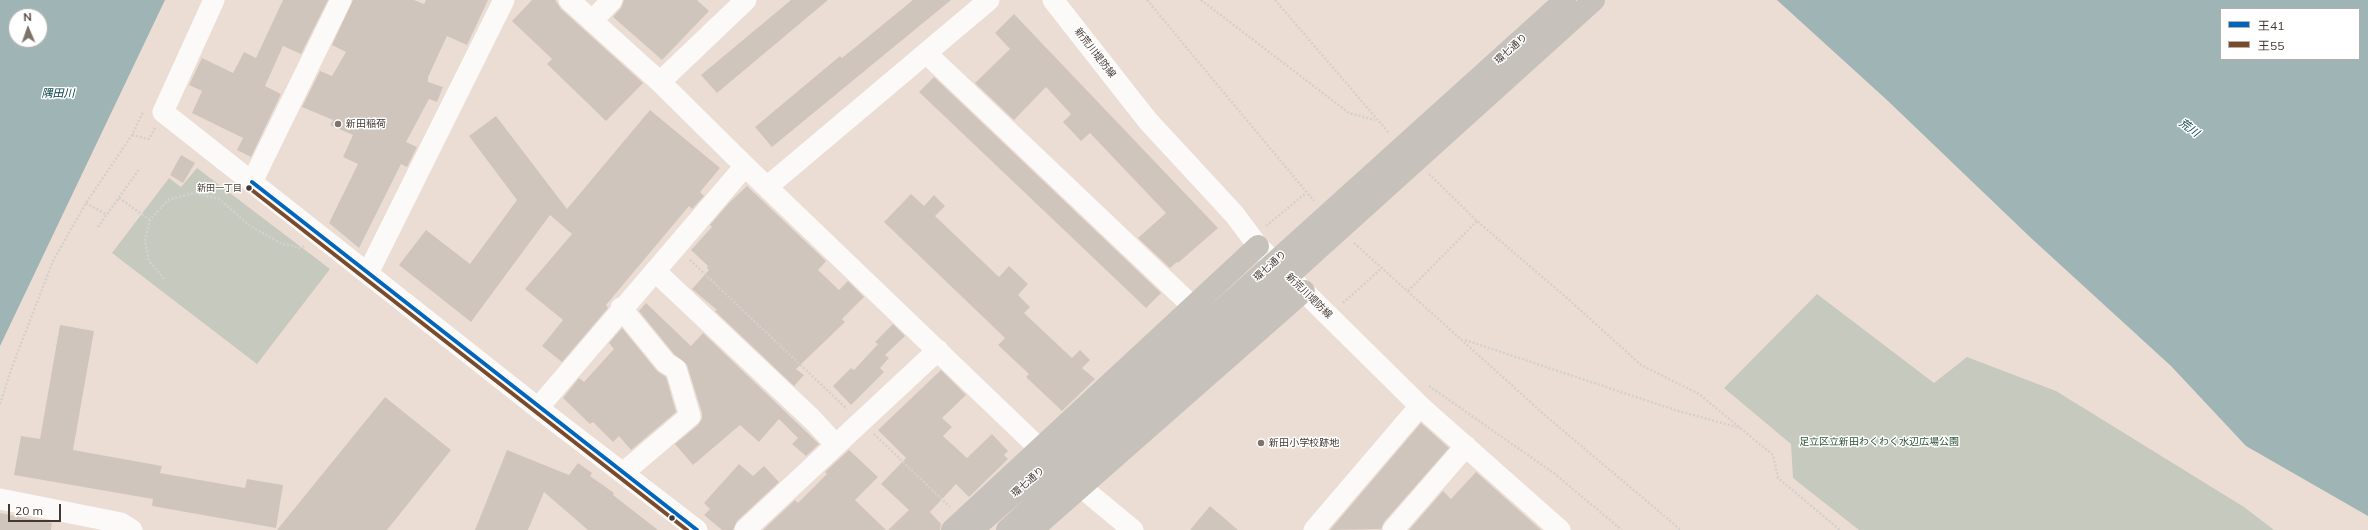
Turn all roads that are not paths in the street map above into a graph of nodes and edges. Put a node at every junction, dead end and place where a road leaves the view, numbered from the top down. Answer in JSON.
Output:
{"nodes":[{"id":1,"x":214,"y":0,"type":"edge"},
{"id":2,"x":341,"y":0,"type":"edge"},
{"id":3,"x":504,"y":0,"type":"edge"},
{"id":4,"x":569,"y":0,"type":"edge"},
{"id":5,"x":612,"y":0,"type":"edge"},
{"id":6,"x":746,"y":0,"type":"edge"},
{"id":7,"x":1053,"y":0,"type":"edge"},
{"id":8,"x":1565,"y":0,"type":"edge"},
{"id":9,"x":1594,"y":0,"type":"edge"},
{"id":10,"x":981,"y":3,"type":"edge"},
{"id":11,"x":592,"y":21,"type":"junction"},
{"id":12,"x":926,"y":53,"type":"junction"},
{"id":13,"x":660,"y":82,"type":"junction"},
{"id":14,"x":745,"y":166,"type":"junction"},
{"id":15,"x":252,"y":182,"type":"junction"},
{"id":16,"x":767,"y":187,"type":"junction"},
{"id":17,"x":1334,"y":221,"type":"junction"},
{"id":18,"x":1255,"y":242,"type":"junction"},
{"id":19,"x":655,"y":272,"type":"junction"},
{"id":20,"x":368,"y":273,"type":"junction"},
{"id":21,"x":1304,"y":291,"type":"junction"},
{"id":22,"x":1189,"y":303,"type":"dead end"},
{"id":23,"x":621,"y":308,"type":"junction"},
{"id":24,"x":938,"y":350,"type":"junction"},
{"id":25,"x":1420,"y":406,"type":"junction"},
{"id":26,"x":538,"y":408,"type":"junction"},
{"id":27,"x":1111,"y":423,"type":"junction"},
{"id":28,"x":836,"y":445,"type":"junction"},
{"id":29,"x":1466,"y":446,"type":"junction"},
{"id":30,"x":1040,"y":448,"type":"junction"},
{"id":31,"x":623,"y":473,"type":"junction"},
{"id":32,"x":1081,"y":487,"type":"junction"},
{"id":33,"x":0,"y":499,"type":"edge"},
{"id":34,"x":952,"y":520,"type":"edge"},
{"id":35,"x":129,"y":529,"type":"edge"},
{"id":36,"x":697,"y":530,"type":"edge"},
{"id":37,"x":745,"y":530,"type":"edge"},
{"id":38,"x":972,"y":530,"type":"edge"},
{"id":39,"x":1007,"y":530,"type":"edge"},
{"id":40,"x":1032,"y":530,"type":"edge"},
{"id":41,"x":1133,"y":530,"type":"edge"},
{"id":42,"x":1314,"y":530,"type":"edge"},
{"id":43,"x":1394,"y":530,"type":"edge"},
{"id":44,"x":1560,"y":530,"type":"edge"}],
"edges":[{"from":1,"to":15,"type":"street"},
{"from":2,"to":15,"type":"street"},
{"from":3,"to":20,"type":"street"},
{"from":4,"to":11,"type":"street"},
{"from":5,"to":11,"type":"street"},
{"from":6,"to":13,"type":"street"},
{"from":7,"to":18,"type":"street","name":"新荒川堤防線"},
{"from":8,"to":17,"type":"main road","name":"環七通り"},
{"from":9,"to":17,"type":"main road","name":"環七通り"},
{"from":10,"to":12,"type":"street"},
{"from":11,"to":13,"type":"street"},
{"from":12,"to":16,"type":"street"},
{"from":12,"to":22,"type":"street"},
{"from":13,"to":14,"type":"street"},
{"from":14,"to":16,"type":"street"},
{"from":14,"to":19,"type":"street"},
{"from":15,"to":20,"type":"street"},
{"from":16,"to":24,"type":"street"},
{"from":17,"to":27,"type":"main road","name":"環七通り"},
{"from":18,"to":21,"type":"street","name":"新荒川堤防線"},
{"from":18,"to":30,"type":"main road"},
{"from":19,"to":23,"type":"street"},
{"from":19,"to":28,"type":"street"},
{"from":20,"to":26,"type":"street"},
{"from":21,"to":25,"type":"street","name":"新荒川堤防線"},
{"from":21,"to":32,"type":"main road"},
{"from":23,"to":26,"type":"street"},
{"from":23,"to":31,"type":"street"},
{"from":24,"to":28,"type":"street"},
{"from":24,"to":30,"type":"street"},
{"from":25,"to":29,"type":"street","name":"新荒川堤防線"},
{"from":25,"to":42,"type":"street"},
{"from":26,"to":31,"type":"street"},
{"from":27,"to":38,"type":"main road","name":"環七通り"},
{"from":27,"to":39,"type":"main road","name":"環七通り"},
{"from":28,"to":37,"type":"street"},
{"from":29,"to":43,"type":"street"},
{"from":29,"to":44,"type":"street","name":"新荒川堤防線"},
{"from":30,"to":34,"type":"main road"},
{"from":31,"to":36,"type":"street"},
{"from":32,"to":40,"type":"main road"},
{"from":32,"to":41,"type":"street"},
{"from":33,"to":35,"type":"street"}]}
